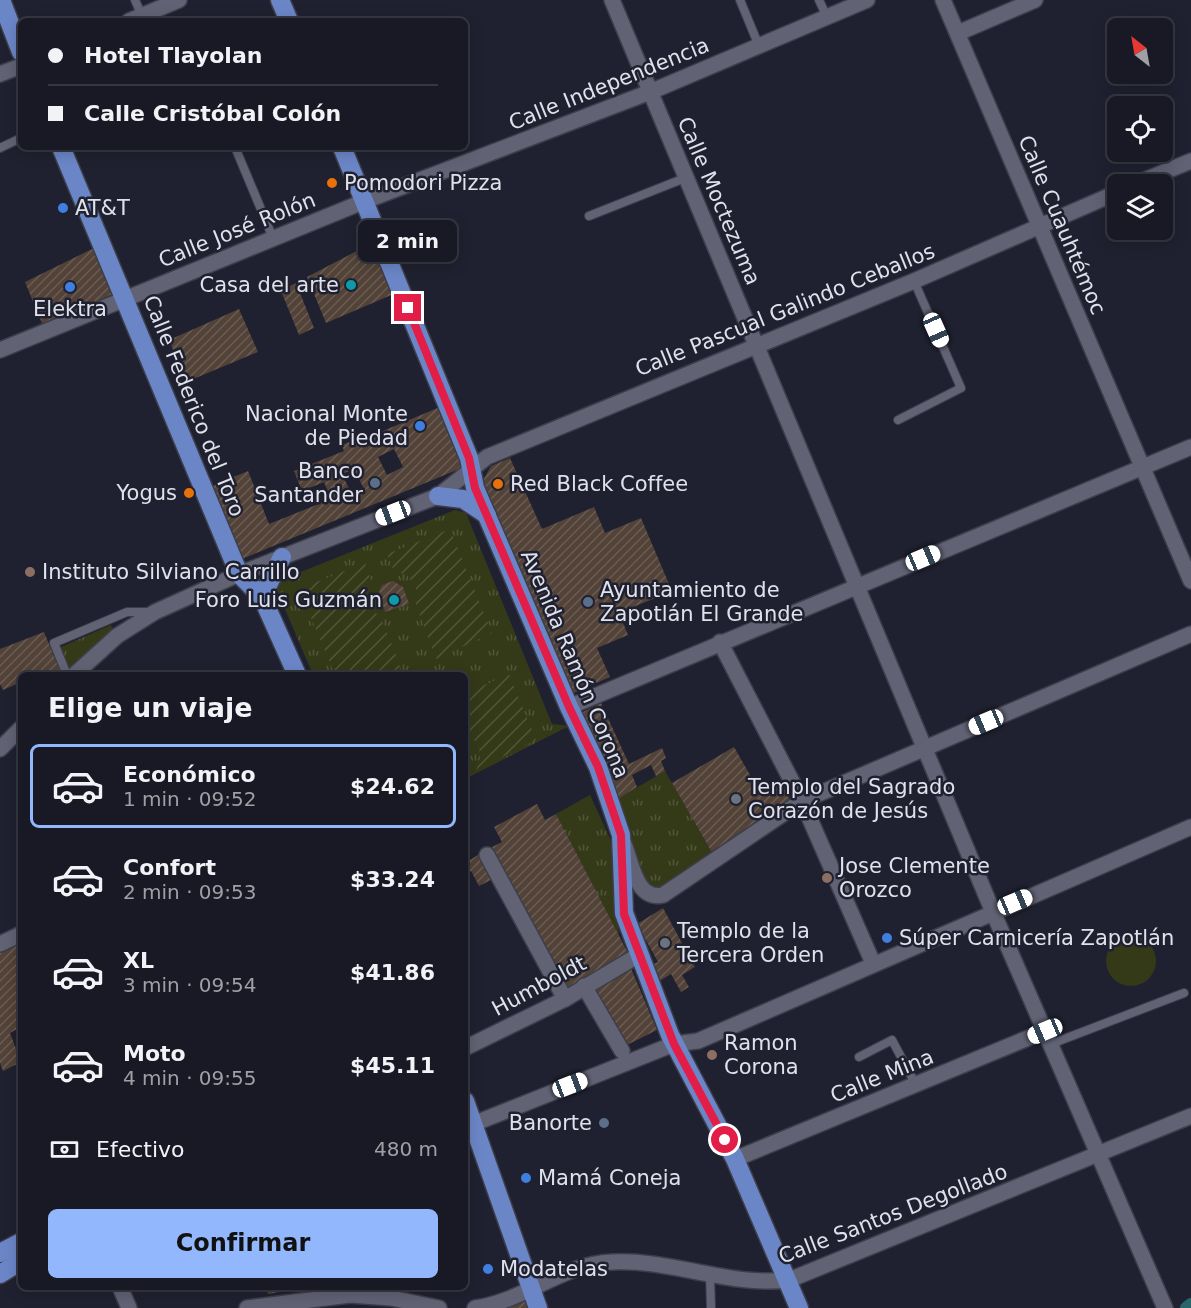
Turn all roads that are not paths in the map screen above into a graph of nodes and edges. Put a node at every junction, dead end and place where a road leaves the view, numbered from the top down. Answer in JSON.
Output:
{"nodes":[{"id":1,"x":0,"y":0,"type":"edge"},
{"id":2,"x":135,"y":0,"type":"edge"},
{"id":3,"x":178,"y":0,"type":"edge"},
{"id":4,"x":280,"y":0,"type":"edge"},
{"id":5,"x":612,"y":0,"type":"edge"},
{"id":6,"x":740,"y":0,"type":"edge"},
{"id":7,"x":819,"y":0,"type":"edge"},
{"id":8,"x":867,"y":0,"type":"edge"},
{"id":9,"x":943,"y":0,"type":"edge"},
{"id":10,"x":1035,"y":0,"type":"edge"},
{"id":11,"x":827,"y":17,"type":"junction"},
{"id":12,"x":135,"y":18,"type":"edge"},
{"id":13,"x":288,"y":18,"type":"edge"},
{"id":14,"x":958,"y":33,"type":"junction"},
{"id":15,"x":18,"y":45,"type":"edge"},
{"id":16,"x":759,"y":46,"type":"junction"},
{"id":17,"x":18,"y":67,"type":"edge"},
{"id":18,"x":0,"y":74,"type":"edge"},
{"id":19,"x":651,"y":92,"type":"junction"},
{"id":20,"x":18,"y":139,"type":"edge"},
{"id":21,"x":0,"y":148,"type":"edge"},
{"id":22,"x":62,"y":150,"type":"edge"},
{"id":23,"x":236,"y":150,"type":"edge"},
{"id":24,"x":343,"y":150,"type":"edge"},
{"id":25,"x":1191,"y":161,"type":"edge"},
{"id":26,"x":1159,"y":174,"type":"edge"},
{"id":27,"x":685,"y":178,"type":"junction"},
{"id":28,"x":1107,"y":197,"type":"edge"},
{"id":29,"x":365,"y":201,"type":"junction"},
{"id":30,"x":589,"y":216,"type":"dead end"},
{"id":31,"x":1038,"y":225,"type":"junction"},
{"id":32,"x":273,"y":238,"type":"junction"},
{"id":33,"x":914,"y":281,"type":"junction"},
{"id":34,"x":125,"y":298,"type":"junction"},
{"id":35,"x":757,"y":345,"type":"junction"},
{"id":36,"x":0,"y":350,"type":"edge"},
{"id":37,"x":898,"y":420,"type":"dead end"},
{"id":38,"x":1191,"y":447,"type":"edge"},
{"id":39,"x":1143,"y":467,"type":"junction"},
{"id":40,"x":472,"y":471,"type":"junction"},
{"id":41,"x":438,"y":496,"type":"junction"},
{"id":42,"x":487,"y":515,"type":"junction"},
{"id":43,"x":282,"y":557,"type":"junction"},
{"id":44,"x":239,"y":574,"type":"junction"},
{"id":45,"x":1191,"y":581,"type":"edge"},
{"id":46,"x":856,"y":585,"type":"junction"},
{"id":47,"x":262,"y":597,"type":"junction"},
{"id":48,"x":155,"y":612,"type":"junction"},
{"id":49,"x":1191,"y":634,"type":"edge"},
{"id":50,"x":720,"y":642,"type":"junction"},
{"id":51,"x":66,"y":672,"type":"edge"},
{"id":52,"x":77,"y":672,"type":"edge"},
{"id":53,"x":296,"y":672,"type":"edge"},
{"id":54,"x":569,"y":707,"type":"junction"},
{"id":55,"x":18,"y":731,"type":"edge"},
{"id":56,"x":924,"y":748,"type":"junction"},
{"id":57,"x":0,"y":749,"type":"edge"},
{"id":58,"x":802,"y":801,"type":"junction"},
{"id":59,"x":1191,"y":827,"type":"edge"},
{"id":60,"x":621,"y":835,"type":"junction"},
{"id":61,"x":487,"y":855,"type":"dead end"},
{"id":62,"x":993,"y":912,"type":"junction"},
{"id":63,"x":18,"y":935,"type":"edge"},
{"id":64,"x":0,"y":944,"type":"edge"},
{"id":65,"x":632,"y":959,"type":"dead end"},
{"id":66,"x":873,"y":963,"type":"junction"},
{"id":67,"x":584,"y":986,"type":"junction"},
{"id":68,"x":1184,"y":993,"type":"dead end"},
{"id":69,"x":565,"y":999,"type":"junction"},
{"id":70,"x":1048,"y":1038,"type":"junction"},
{"id":71,"x":674,"y":1044,"type":"junction"},
{"id":72,"x":468,"y":1047,"type":"edge"},
{"id":73,"x":622,"y":1051,"type":"dead end"},
{"id":74,"x":859,"y":1057,"type":"dead end"},
{"id":75,"x":916,"y":1085,"type":"junction"},
{"id":76,"x":468,"y":1110,"type":"edge"},
{"id":77,"x":1191,"y":1116,"type":"edge"},
{"id":78,"x":473,"y":1124,"type":"junction"},
{"id":79,"x":1099,"y":1155,"type":"junction"},
{"id":80,"x":735,"y":1159,"type":"junction"},
{"id":81,"x":18,"y":1244,"type":"edge"},
{"id":82,"x":0,"y":1253,"type":"edge"},
{"id":83,"x":18,"y":1264,"type":"edge"},
{"id":84,"x":0,"y":1274,"type":"edge"},
{"id":85,"x":710,"y":1275,"type":"junction"},
{"id":86,"x":789,"y":1280,"type":"junction"},
{"id":87,"x":531,"y":1287,"type":"junction"},
{"id":88,"x":121,"y":1290,"type":"edge"},
{"id":89,"x":287,"y":1305,"type":"edge"},
{"id":90,"x":1165,"y":1306,"type":"edge"},
{"id":91,"x":129,"y":1308,"type":"edge"},
{"id":92,"x":249,"y":1308,"type":"edge"},
{"id":93,"x":439,"y":1308,"type":"edge"},
{"id":94,"x":475,"y":1308,"type":"edge"},
{"id":95,"x":538,"y":1308,"type":"edge"},
{"id":96,"x":711,"y":1308,"type":"edge"},
{"id":97,"x":799,"y":1308,"type":"edge"}],
"edges":[{"from":1,"to":15,"type":"main road"},
{"from":2,"to":12,"type":"lane"},
{"from":3,"to":12,"type":"street"},
{"from":4,"to":13,"type":"main road"},
{"from":5,"to":19,"type":"street","name":"Calle Moctezuma"},
{"from":6,"to":16,"type":"lane"},
{"from":7,"to":11,"type":"lane"},
{"from":8,"to":11,"type":"street","name":"Calle Independencia"},
{"from":9,"to":14,"type":"street","name":"Calle Cuauhtémoc"},
{"from":10,"to":14,"type":"street"},
{"from":11,"to":16,"type":"street","name":"Calle Independencia"},
{"from":14,"to":31,"type":"street","name":"Calle Cuauhtémoc"},
{"from":16,"to":19,"type":"street","name":"Calle Independencia"},
{"from":17,"to":18,"type":"street"},
{"from":19,"to":27,"type":"street","name":"Calle Moctezuma"},
{"from":19,"to":29,"type":"street","name":"Calle Independencia"},
{"from":20,"to":21,"type":"lane"},
{"from":22,"to":34,"type":"main road","name":"Calle Federico del Toro"},
{"from":23,"to":32,"type":"lane"},
{"from":24,"to":29,"type":"main road","name":"Avenida Ramón Corona"},
{"from":25,"to":26,"type":"street"},
{"from":27,"to":30,"type":"lane"},
{"from":27,"to":35,"type":"street","name":"Calle Moctezuma"},
{"from":28,"to":31,"type":"street","name":"Calle Pascual Galindo Ceballos"},
{"from":29,"to":32,"type":"street","name":"Calle José Rolón"},
{"from":29,"to":40,"type":"main road","name":"Avenida Ramón Corona"},
{"from":31,"to":33,"type":"street","name":"Calle Pascual Galindo Ceballos"},
{"from":31,"to":39,"type":"street","name":"Calle Cuauhtémoc"},
{"from":32,"to":34,"type":"street","name":"Calle José Rolón"},
{"from":33,"to":35,"type":"street","name":"Calle Pascual Galindo Ceballos"},
{"from":33,"to":37,"type":"lane"},
{"from":34,"to":36,"type":"street","name":"Calle José Rolón"},
{"from":34,"to":44,"type":"main road","name":"Calle Federico del Toro"},
{"from":35,"to":40,"type":"street","name":"Calle Pascual Galindo Ceballos"},
{"from":35,"to":46,"type":"street","name":"Calle Moctezuma"},
{"from":38,"to":39,"type":"street"},
{"from":39,"to":45,"type":"street","name":"Calle Cuauhtémoc"},
{"from":39,"to":46,"type":"street"},
{"from":40,"to":41,"type":"street","name":"Calle Pascual Galindo Ceballos"},
{"from":40,"to":42,"type":"main road","name":"Avenida Ramón Corona"},
{"from":41,"to":42,"type":"main road"},
{"from":41,"to":43,"type":"street","name":"Calle Pascual Galindo Ceballos"},
{"from":42,"to":54,"type":"main road","name":"Avenida Ramón Corona"},
{"from":43,"to":44,"type":"street","name":"Calle Pascual Galindo Ceballos"},
{"from":43,"to":47,"type":"main road"},
{"from":44,"to":47,"type":"main road","name":"Calle Federico del Toro"},
{"from":44,"to":48,"type":"street","name":"Calle Pascual Galindo Ceballos"},
{"from":46,"to":50,"type":"street"},
{"from":46,"to":56,"type":"street","name":"Calle Moctezuma"},
{"from":47,"to":53,"type":"main road","name":"Calle Federico del Toro"},
{"from":48,"to":51,"type":"lane"},
{"from":48,"to":52,"type":"street","name":"Calle Pascual Galindo Ceballos"},
{"from":49,"to":56,"type":"street"},
{"from":50,"to":54,"type":"street"},
{"from":50,"to":58,"type":"street"},
{"from":54,"to":60,"type":"main road","name":"Avenida Ramón Corona"},
{"from":55,"to":57,"type":"street"},
{"from":56,"to":58,"type":"street"},
{"from":56,"to":62,"type":"street","name":"Calle Moctezuma"},
{"from":58,"to":60,"type":"street"},
{"from":58,"to":66,"type":"street"},
{"from":59,"to":62,"type":"street"},
{"from":60,"to":71,"type":"main road","name":"Avenida Ramón Corona"},
{"from":61,"to":69,"type":"street"},
{"from":62,"to":66,"type":"street"},
{"from":62,"to":70,"type":"street","name":"Calle Moctezuma"},
{"from":63,"to":64,"type":"street"},
{"from":65,"to":67,"type":"street","name":"Humboldt"},
{"from":66,"to":71,"type":"street"},
{"from":67,"to":69,"type":"street","name":"Humboldt"},
{"from":67,"to":73,"type":"street"},
{"from":68,"to":70,"type":"lane"},
{"from":69,"to":72,"type":"street","name":"Humboldt"},
{"from":70,"to":75,"type":"street","name":"Calle Mina"},
{"from":70,"to":79,"type":"street","name":"Calle Moctezuma"},
{"from":71,"to":78,"type":"street"},
{"from":71,"to":80,"type":"main road","name":"Avenida Ramón Corona"},
{"from":74,"to":75,"type":"lane"},
{"from":75,"to":80,"type":"street","name":"Calle Mina"},
{"from":76,"to":78,"type":"main road"},
{"from":77,"to":79,"type":"street","name":"Calle Santos Degollado"},
{"from":78,"to":87,"type":"main road"},
{"from":79,"to":86,"type":"street","name":"Calle Santos Degollado"},
{"from":79,"to":90,"type":"street","name":"Calle Moctezuma"},
{"from":80,"to":86,"type":"main road","name":"Avenida Ramón Corona"},
{"from":81,"to":82,"type":"main road"},
{"from":83,"to":84,"type":"main road"},
{"from":85,"to":86,"type":"street","name":"Calle Santos Degollado"},
{"from":85,"to":87,"type":"street","name":"Calle Santos Degollado"},
{"from":85,"to":96,"type":"lane"},
{"from":86,"to":97,"type":"main road","name":"Avenida Ramón Corona"},
{"from":87,"to":94,"type":"street","name":"Calle Santos Degollado"},
{"from":87,"to":95,"type":"main road"},
{"from":88,"to":91,"type":"street"},
{"from":89,"to":92,"type":"street"},
{"from":89,"to":93,"type":"street"}]}
